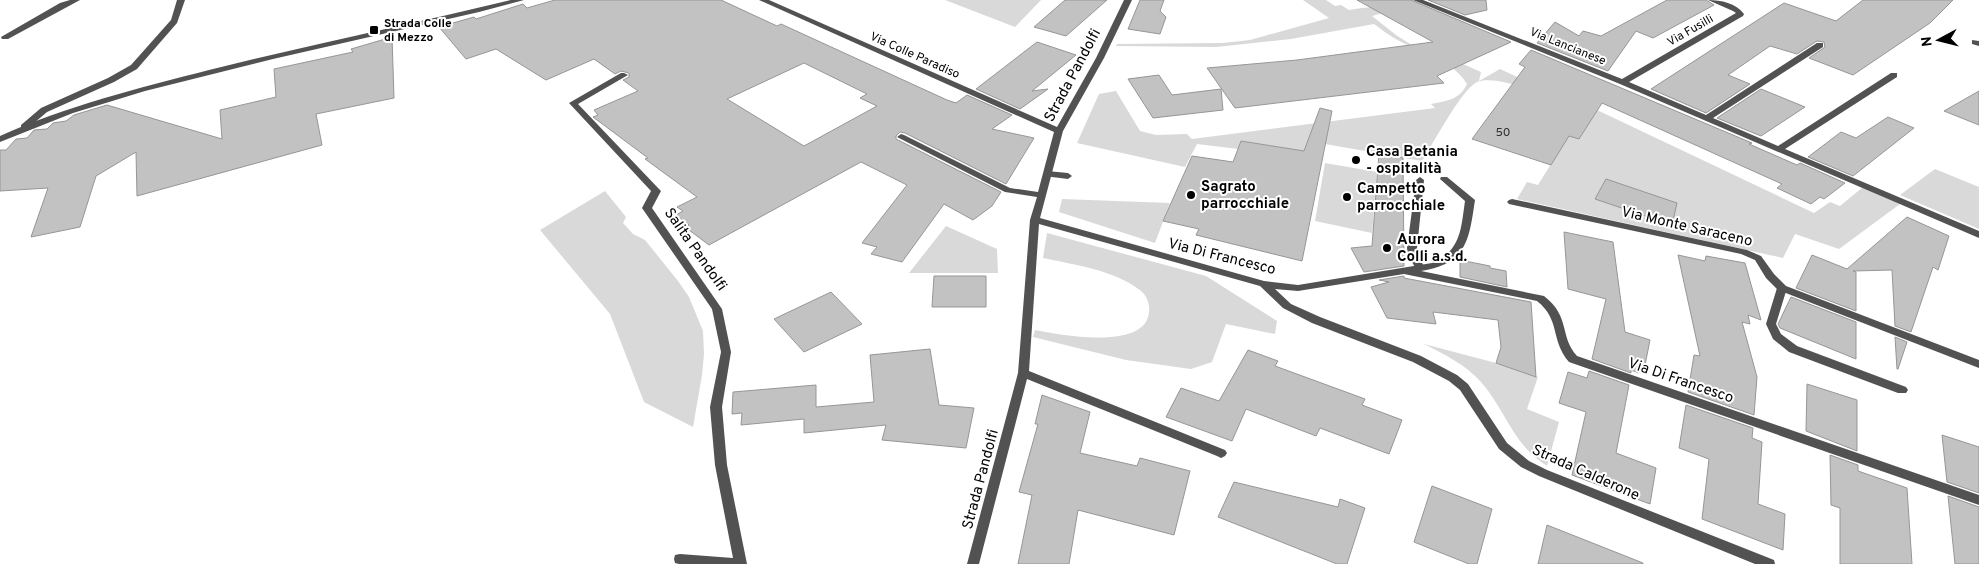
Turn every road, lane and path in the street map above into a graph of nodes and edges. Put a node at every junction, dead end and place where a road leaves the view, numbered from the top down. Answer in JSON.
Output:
{"nodes":[{"id":1,"x":76,"y":0,"type":"edge"},
{"id":2,"x":181,"y":0,"type":"edge"},
{"id":3,"x":520,"y":0,"type":"edge"},
{"id":4,"x":762,"y":0,"type":"edge"},
{"id":5,"x":1128,"y":0,"type":"edge"},
{"id":6,"x":1417,"y":0,"type":"edge"},
{"id":7,"x":1712,"y":0,"type":"edge"},
{"id":8,"x":5,"y":37,"type":"dead end"},
{"id":9,"x":1820,"y":45,"type":"dead end"},
{"id":10,"x":624,"y":75,"type":"dead end"},
{"id":11,"x":1894,"y":75,"type":"dead end"},
{"id":12,"x":1623,"y":82,"type":"junction"},
{"id":13,"x":1707,"y":118,"type":"junction"},
{"id":14,"x":24,"y":127,"type":"junction"},
{"id":15,"x":1059,"y":131,"type":"junction"},
{"id":16,"x":900,"y":136,"type":"dead end"},
{"id":17,"x":0,"y":138,"type":"edge"},
{"id":18,"x":1779,"y":149,"type":"junction"},
{"id":19,"x":1048,"y":174,"type":"junction"},
{"id":20,"x":1068,"y":176,"type":"dead end"},
{"id":21,"x":1444,"y":179,"type":"dead end"},
{"id":22,"x":1420,"y":180,"type":"dead end"},
{"id":23,"x":1042,"y":195,"type":"junction"},
{"id":24,"x":1512,"y":202,"type":"dead end"},
{"id":25,"x":1035,"y":220,"type":"junction"},
{"id":26,"x":1979,"y":235,"type":"edge"},
{"id":27,"x":1420,"y":268,"type":"junction"},
{"id":28,"x":1404,"y":271,"type":"junction"},
{"id":29,"x":1264,"y":284,"type":"junction"},
{"id":30,"x":1782,"y":288,"type":"junction"},
{"id":31,"x":1979,"y":364,"type":"edge"},
{"id":32,"x":1023,"y":373,"type":"junction"},
{"id":33,"x":1902,"y":390,"type":"dead end"},
{"id":34,"x":1221,"y":453,"type":"dead end"},
{"id":35,"x":1979,"y":500,"type":"edge"},
{"id":36,"x":680,"y":559,"type":"dead end"},
{"id":37,"x":736,"y":564,"type":"edge"},
{"id":38,"x":741,"y":564,"type":"edge"},
{"id":39,"x":973,"y":564,"type":"edge"},
{"id":40,"x":1769,"y":564,"type":"edge"}],
"edges":[{"from":1,"to":8,"type":"street"},
{"from":2,"to":14,"type":"street"},
{"from":3,"to":14,"type":"street"},
{"from":4,"to":15,"type":"street","name":"Via Colle Paradiso"},
{"from":5,"to":15,"type":"street","name":"Strada Pandolfi"},
{"from":6,"to":12,"type":"street","name":"Via Lancianese"},
{"from":7,"to":12,"type":"street","name":"Via Fusilli"},
{"from":9,"to":13,"type":"street"},
{"from":10,"to":38,"type":"street","name":"Salita Pandolfi"},
{"from":11,"to":18,"type":"street"},
{"from":12,"to":13,"type":"street","name":"Via Lancianese"},
{"from":13,"to":18,"type":"street","name":"Via Lancianese"},
{"from":14,"to":17,"type":"street"},
{"from":15,"to":19,"type":"street","name":"Strada Pandolfi"},
{"from":16,"to":23,"type":"street"},
{"from":18,"to":26,"type":"street","name":"Via Lancianese"},
{"from":19,"to":20,"type":"street"},
{"from":19,"to":23,"type":"street","name":"Strada Pandolfi"},
{"from":21,"to":27,"type":"street","name":"Via Di Francesco"},
{"from":22,"to":27,"type":"street"},
{"from":23,"to":25,"type":"street","name":"Strada Pandolfi"},
{"from":24,"to":30,"type":"street","name":"Via Monte Saraceno"},
{"from":25,"to":29,"type":"street","name":"Via Di Francesco"},
{"from":25,"to":32,"type":"street","name":"Strada Pandolfi"},
{"from":27,"to":28,"type":"street","name":"Via Di Francesco"},
{"from":28,"to":29,"type":"street","name":"Via Di Francesco"},
{"from":28,"to":35,"type":"street","name":"Via Di Francesco"},
{"from":29,"to":40,"type":"street","name":"Strada Calderone"},
{"from":30,"to":31,"type":"street"},
{"from":30,"to":33,"type":"street"},
{"from":32,"to":34,"type":"street"},
{"from":32,"to":39,"type":"street","name":"Strada Pandolfi"},
{"from":36,"to":37,"type":"street"}]}
